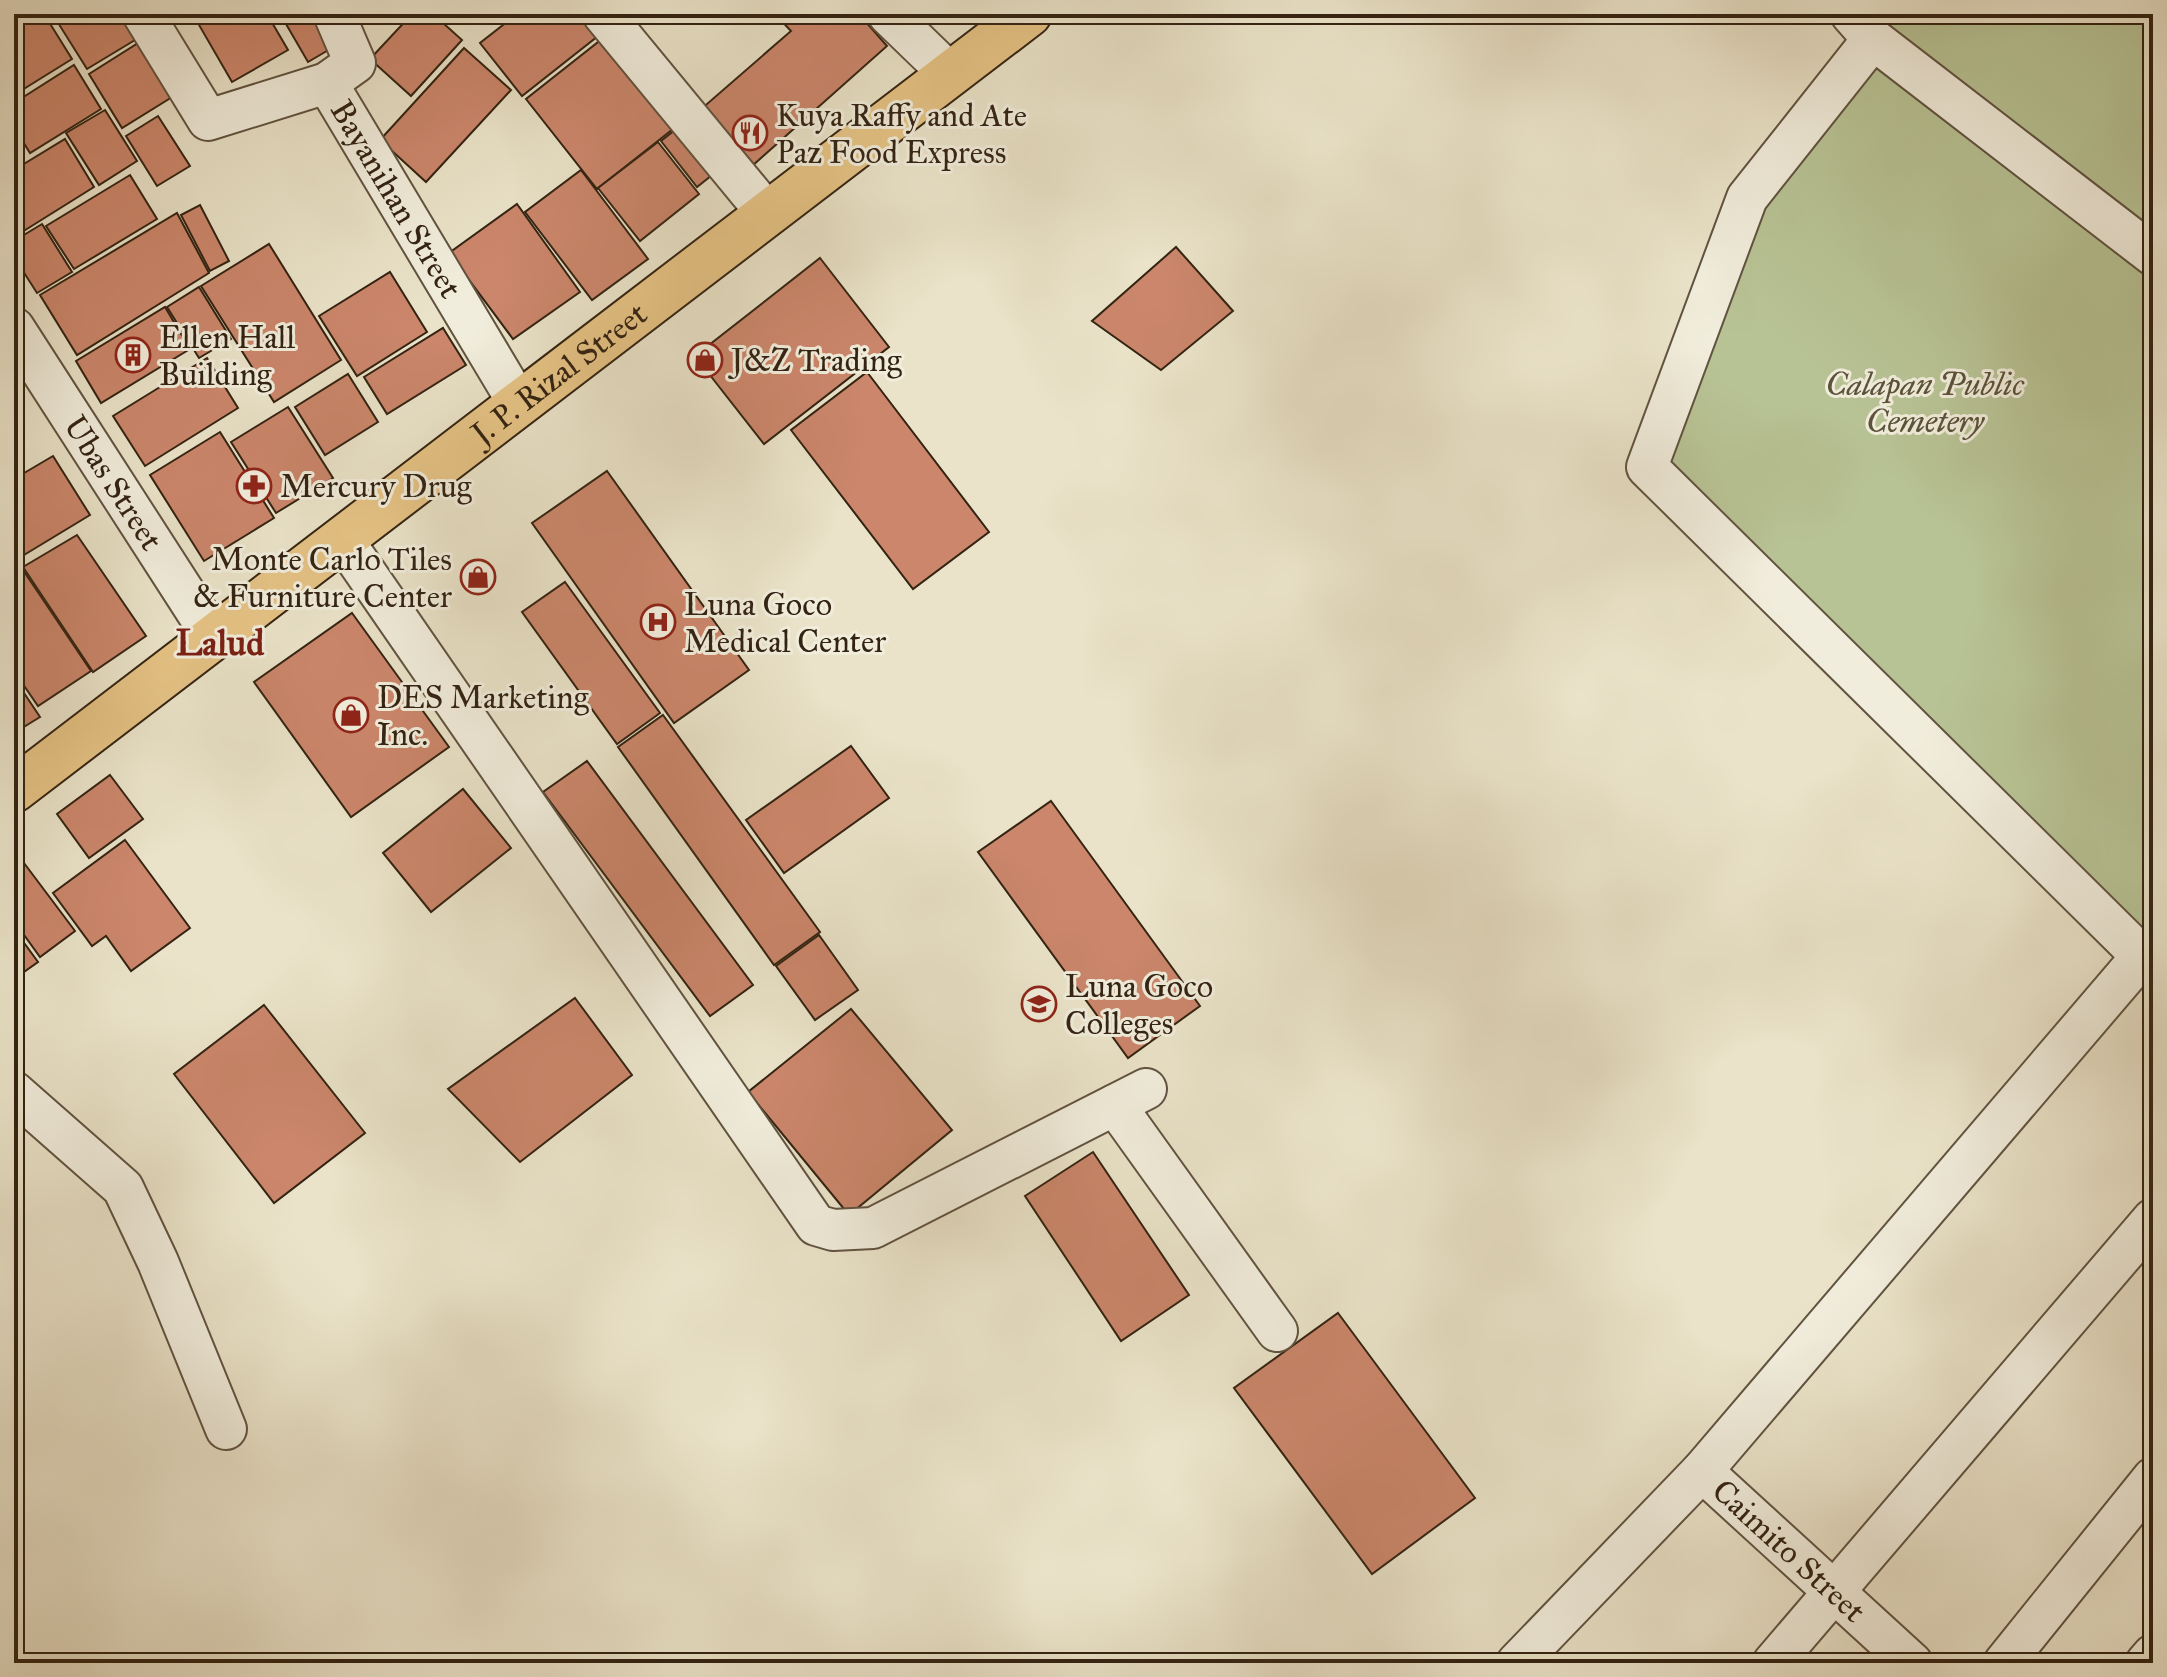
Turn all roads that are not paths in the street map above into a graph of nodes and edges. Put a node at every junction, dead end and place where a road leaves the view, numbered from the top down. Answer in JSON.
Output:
{"nodes":[{"id":1,"x":143,"y":14,"type":"edge"},
{"id":2,"x":334,"y":14,"type":"edge"},
{"id":3,"x":603,"y":14,"type":"edge"},
{"id":4,"x":888,"y":14,"type":"edge"},
{"id":5,"x":1029,"y":14,"type":"edge"},
{"id":6,"x":1862,"y":27,"type":"edge"},
{"id":7,"x":949,"y":73,"type":"junction"},
{"id":8,"x":327,"y":83,"type":"junction"},
{"id":9,"x":767,"y":213,"type":"junction"},
{"id":10,"x":2153,"y":255,"type":"edge"},
{"id":11,"x":14,"y":328,"type":"edge"},
{"id":12,"x":519,"y":404,"type":"junction"},
{"id":13,"x":343,"y":540,"type":"junction"},
{"id":14,"x":213,"y":637,"type":"junction"},
{"id":15,"x":14,"y":790,"type":"edge"},
{"id":16,"x":2148,"y":961,"type":"edge"},
{"id":17,"x":14,"y":1092,"type":"edge"},
{"id":18,"x":2153,"y":1219,"type":"edge"},
{"id":19,"x":1277,"y":1331,"type":"dead end"},
{"id":20,"x":226,"y":1429,"type":"dead end"},
{"id":21,"x":1702,"y":1471,"type":"junction"},
{"id":22,"x":2153,"y":1478,"type":"edge"},
{"id":23,"x":1836,"y":1593,"type":"junction"},
{"id":24,"x":2153,"y":1655,"type":"edge"},
{"id":25,"x":1517,"y":1663,"type":"edge"},
{"id":26,"x":1773,"y":1663,"type":"edge"},
{"id":27,"x":1912,"y":1663,"type":"edge"},
{"id":28,"x":2004,"y":1663,"type":"edge"},
{"id":29,"x":2146,"y":1663,"type":"edge"}],
"edges":[{"from":1,"to":8,"type":"street","name":"Bayanihan Street"},
{"from":2,"to":8,"type":"street"},
{"from":3,"to":9,"type":"street"},
{"from":4,"to":7,"type":"street"},
{"from":5,"to":7,"type":"highway","name":"J. P. Rizal Street"},
{"from":6,"to":10,"type":"street"},
{"from":6,"to":16,"type":"street"},
{"from":7,"to":9,"type":"highway","name":"J. P. Rizal Street"},
{"from":8,"to":12,"type":"street","name":"Bayanihan Street"},
{"from":9,"to":12,"type":"highway","name":"J. P. Rizal Street"},
{"from":11,"to":14,"type":"street","name":"Ubas Street"},
{"from":12,"to":13,"type":"highway","name":"J. P. Rizal Street"},
{"from":13,"to":14,"type":"highway","name":"J. P. Rizal Street"},
{"from":13,"to":19,"type":"street"},
{"from":14,"to":15,"type":"highway","name":"J. P. Rizal Street"},
{"from":16,"to":21,"type":"street"},
{"from":17,"to":20,"type":"street"},
{"from":18,"to":23,"type":"street"},
{"from":21,"to":23,"type":"street","name":"Caimito Street"},
{"from":21,"to":25,"type":"street"},
{"from":22,"to":28,"type":"street"},
{"from":23,"to":26,"type":"street"},
{"from":23,"to":27,"type":"street","name":"Caimito Street"},
{"from":24,"to":29,"type":"street"}]}
